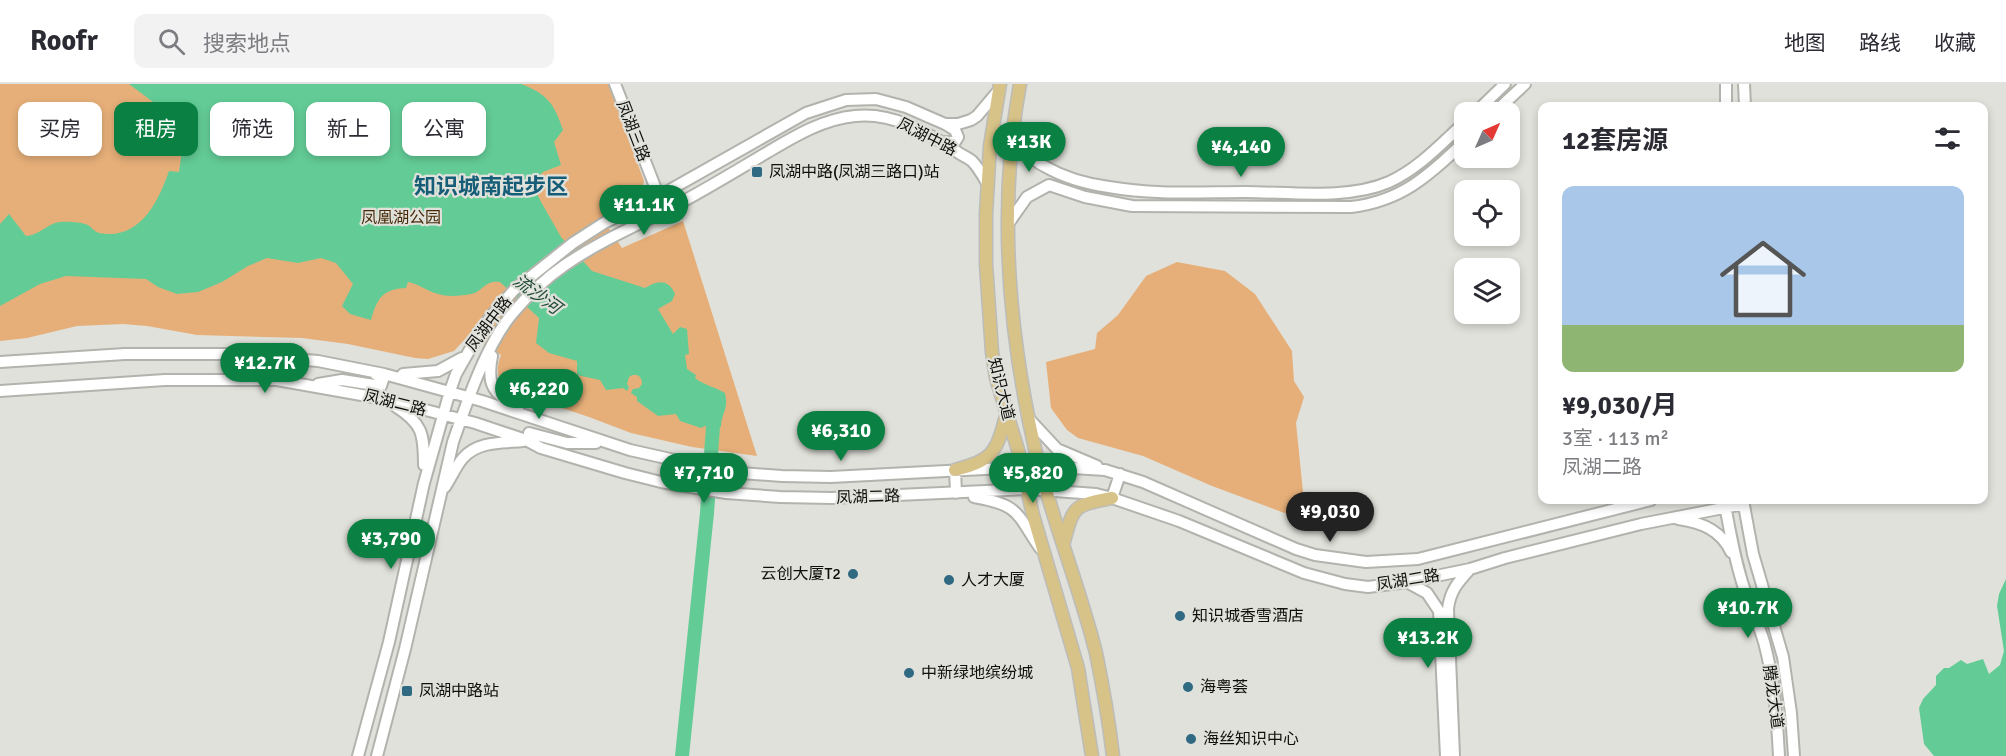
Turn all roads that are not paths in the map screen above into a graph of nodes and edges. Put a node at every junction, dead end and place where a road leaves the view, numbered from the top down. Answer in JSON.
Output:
{"nodes":[{"id":1,"x":615,"y":84,"type":"edge"},
{"id":2,"x":1020,"y":84,"type":"edge"},
{"id":3,"x":1505,"y":84,"type":"edge"},
{"id":4,"x":1525,"y":84,"type":"edge"},
{"id":5,"x":1726,"y":84,"type":"edge"},
{"id":6,"x":1744,"y":84,"type":"edge"},
{"id":7,"x":999,"y":87,"type":"edge"},
{"id":8,"x":1486,"y":102,"type":"edge"},
{"id":9,"x":1506,"y":102,"type":"edge"},
{"id":10,"x":1725,"y":102,"type":"edge"},
{"id":11,"x":1745,"y":102,"type":"edge"},
{"id":12,"x":945,"y":124,"type":"junction"},
{"id":13,"x":1014,"y":127,"type":"junction"},
{"id":14,"x":1454,"y":132,"type":"edge"},
{"id":15,"x":945,"y":142,"type":"junction"},
{"id":16,"x":1454,"y":151,"type":"edge"},
{"id":17,"x":1052,"y":170,"type":"junction"},
{"id":18,"x":987,"y":183,"type":"junction"},
{"id":19,"x":1049,"y":185,"type":"junction"},
{"id":20,"x":659,"y":196,"type":"junction"},
{"id":21,"x":665,"y":211,"type":"junction"},
{"id":22,"x":1008,"y":224,"type":"junction"},
{"id":23,"x":476,"y":338,"type":"junction"},
{"id":24,"x":495,"y":341,"type":"junction"},
{"id":25,"x":0,"y":362,"type":"edge"},
{"id":26,"x":369,"y":371,"type":"junction"},
{"id":27,"x":384,"y":374,"type":"junction"},
{"id":28,"x":309,"y":385,"type":"junction"},
{"id":29,"x":0,"y":391,"type":"edge"},
{"id":30,"x":450,"y":392,"type":"junction"},
{"id":31,"x":468,"y":397,"type":"junction"},
{"id":32,"x":384,"y":399,"type":"junction"},
{"id":33,"x":443,"y":415,"type":"junction"},
{"id":34,"x":1007,"y":415,"type":"junction"},
{"id":35,"x":532,"y":419,"type":"junction"},
{"id":36,"x":460,"y":420,"type":"junction"},
{"id":37,"x":1030,"y":420,"type":"junction"},
{"id":38,"x":526,"y":440,"type":"junction"},
{"id":39,"x":605,"y":442,"type":"junction"},
{"id":40,"x":541,"y":448,"type":"junction"},
{"id":41,"x":1021,"y":466,"type":"junction"},
{"id":42,"x":1040,"y":466,"type":"junction"},
{"id":43,"x":955,"y":470,"type":"junction"},
{"id":44,"x":1105,"y":470,"type":"junction"},
{"id":45,"x":1120,"y":474,"type":"junction"},
{"id":46,"x":424,"y":483,"type":"junction"},
{"id":47,"x":1027,"y":489,"type":"junction"},
{"id":48,"x":1047,"y":490,"type":"junction"},
{"id":49,"x":956,"y":493,"type":"junction"},
{"id":50,"x":1112,"y":498,"type":"junction"},
{"id":51,"x":420,"y":499,"type":"junction"},
{"id":52,"x":440,"y":499,"type":"junction"},
{"id":53,"x":1636,"y":504,"type":"edge"},
{"id":54,"x":1725,"y":504,"type":"edge"},
{"id":55,"x":1744,"y":504,"type":"edge"},
{"id":56,"x":1669,"y":518,"type":"junction"},
{"id":57,"x":1062,"y":546,"type":"junction"},
{"id":58,"x":1047,"y":557,"type":"junction"},
{"id":59,"x":1470,"y":569,"type":"junction"},
{"id":60,"x":1739,"y":570,"type":"junction"},
{"id":61,"x":1407,"y":582,"type":"junction"},
{"id":62,"x":1764,"y":589,"type":"junction"},
{"id":63,"x":1746,"y":594,"type":"junction"},
{"id":64,"x":358,"y":756,"type":"edge"},
{"id":65,"x":377,"y":756,"type":"edge"},
{"id":66,"x":1092,"y":756,"type":"edge"},
{"id":67,"x":1113,"y":756,"type":"edge"},
{"id":68,"x":1446,"y":756,"type":"edge"},
{"id":69,"x":1454,"y":756,"type":"edge"},
{"id":70,"x":1779,"y":756,"type":"edge"},
{"id":71,"x":1794,"y":756,"type":"edge"}],
"edges":[{"from":1,"to":20,"type":"street","name":"凤湖三路"},
{"from":2,"to":13,"type":"main road","name":"知识大道"},
{"from":3,"to":8,"type":"street"},
{"from":4,"to":9,"type":"street"},
{"from":5,"to":10,"type":"street"},
{"from":6,"to":11,"type":"street"},
{"from":7,"to":12,"type":"street","name":"凤湖中路"},
{"from":7,"to":18,"type":"main road","name":"知识大道"},
{"from":12,"to":15,"type":"street"},
{"from":12,"to":20,"type":"street","name":"凤湖中路"},
{"from":13,"to":17,"type":"street"},
{"from":13,"to":22,"type":"main road","name":"知识大道"},
{"from":14,"to":17,"type":"street"},
{"from":15,"to":18,"type":"street","name":"凤湖中路"},
{"from":15,"to":21,"type":"street","name":"凤湖中路"},
{"from":16,"to":19,"type":"street"},
{"from":17,"to":19,"type":"street"},
{"from":18,"to":34,"type":"main road","name":"知识大道"},
{"from":19,"to":22,"type":"street"},
{"from":20,"to":21,"type":"street","name":"凤湖三路"},
{"from":20,"to":23,"type":"street","name":"凤湖中路"},
{"from":21,"to":24,"type":"street","name":"凤湖中路"},
{"from":22,"to":37,"type":"main road","name":"知识大道"},
{"from":23,"to":27,"type":"street"},
{"from":23,"to":30,"type":"street","name":"凤湖中路"},
{"from":24,"to":31,"type":"street","name":"凤湖中路"},
{"from":24,"to":35,"type":"street"},
{"from":25,"to":26,"type":"street","name":"凤湖二路"},
{"from":26,"to":27,"type":"street","name":"凤湖二路"},
{"from":26,"to":28,"type":"street"},
{"from":27,"to":30,"type":"street","name":"凤湖二路"},
{"from":28,"to":29,"type":"street","name":"凤湖二路"},
{"from":28,"to":32,"type":"street","name":"凤湖二路"},
{"from":30,"to":31,"type":"street","name":"凤湖二路"},
{"from":30,"to":33,"type":"street","name":"凤湖中路"},
{"from":31,"to":35,"type":"street","name":"凤湖二路"},
{"from":31,"to":36,"type":"street","name":"凤湖中路"},
{"from":32,"to":33,"type":"street","name":"凤湖二路"},
{"from":32,"to":46,"type":"street"},
{"from":33,"to":36,"type":"street","name":"凤湖二路"},
{"from":33,"to":46,"type":"street","name":"凤湖中路"},
{"from":34,"to":41,"type":"main road","name":"知识大道"},
{"from":34,"to":43,"type":"main road"},
{"from":35,"to":39,"type":"street","name":"凤湖二路"},
{"from":36,"to":38,"type":"street","name":"凤湖二路"},
{"from":36,"to":52,"type":"street","name":"凤湖中路"},
{"from":37,"to":42,"type":"main road","name":"知识大道"},
{"from":37,"to":44,"type":"street"},
{"from":38,"to":40,"type":"street","name":"凤湖二路"},
{"from":38,"to":52,"type":"street"},
{"from":39,"to":40,"type":"street"},
{"from":39,"to":43,"type":"street","name":"凤湖二路"},
{"from":40,"to":49,"type":"street","name":"凤湖二路"},
{"from":41,"to":42,"type":"street","name":"凤湖二路"},
{"from":41,"to":43,"type":"street","name":"凤湖二路"},
{"from":41,"to":47,"type":"main road","name":"知识大道"},
{"from":42,"to":44,"type":"street","name":"凤湖二路"},
{"from":42,"to":48,"type":"main road","name":"知识大道"},
{"from":43,"to":49,"type":"street"},
{"from":44,"to":45,"type":"street","name":"凤湖二路"},
{"from":45,"to":50,"type":"street"},
{"from":45,"to":53,"type":"street","name":"凤湖二路"},
{"from":46,"to":51,"type":"street","name":"凤湖中路"},
{"from":47,"to":48,"type":"street","name":"凤湖二路"},
{"from":47,"to":49,"type":"street","name":"凤湖二路"},
{"from":47,"to":58,"type":"main road","name":"知识大道"},
{"from":48,"to":50,"type":"street","name":"凤湖二路"},
{"from":48,"to":57,"type":"main road","name":"知识大道"},
{"from":49,"to":58,"type":"street"},
{"from":50,"to":57,"type":"main road"},
{"from":50,"to":61,"type":"street","name":"凤湖二路"},
{"from":51,"to":52,"type":"street"},
{"from":51,"to":64,"type":"street","name":"凤湖中路"},
{"from":52,"to":65,"type":"street","name":"凤湖中路"},
{"from":54,"to":56,"type":"street","name":"凤湖二路"},
{"from":54,"to":60,"type":"street","name":"腾龙大道"},
{"from":55,"to":62,"type":"street","name":"腾龙大道"},
{"from":56,"to":59,"type":"street","name":"凤湖二路"},
{"from":56,"to":60,"type":"street"},
{"from":57,"to":67,"type":"main road","name":"知识大道"},
{"from":58,"to":66,"type":"main road","name":"知识大道"},
{"from":59,"to":61,"type":"street","name":"凤湖二路"},
{"from":59,"to":69,"type":"street"},
{"from":60,"to":63,"type":"street","name":"腾龙大道"},
{"from":61,"to":68,"type":"street"},
{"from":62,"to":63,"type":"street"},
{"from":62,"to":71,"type":"street","name":"腾龙大道"},
{"from":63,"to":70,"type":"street","name":"腾龙大道"}]}
